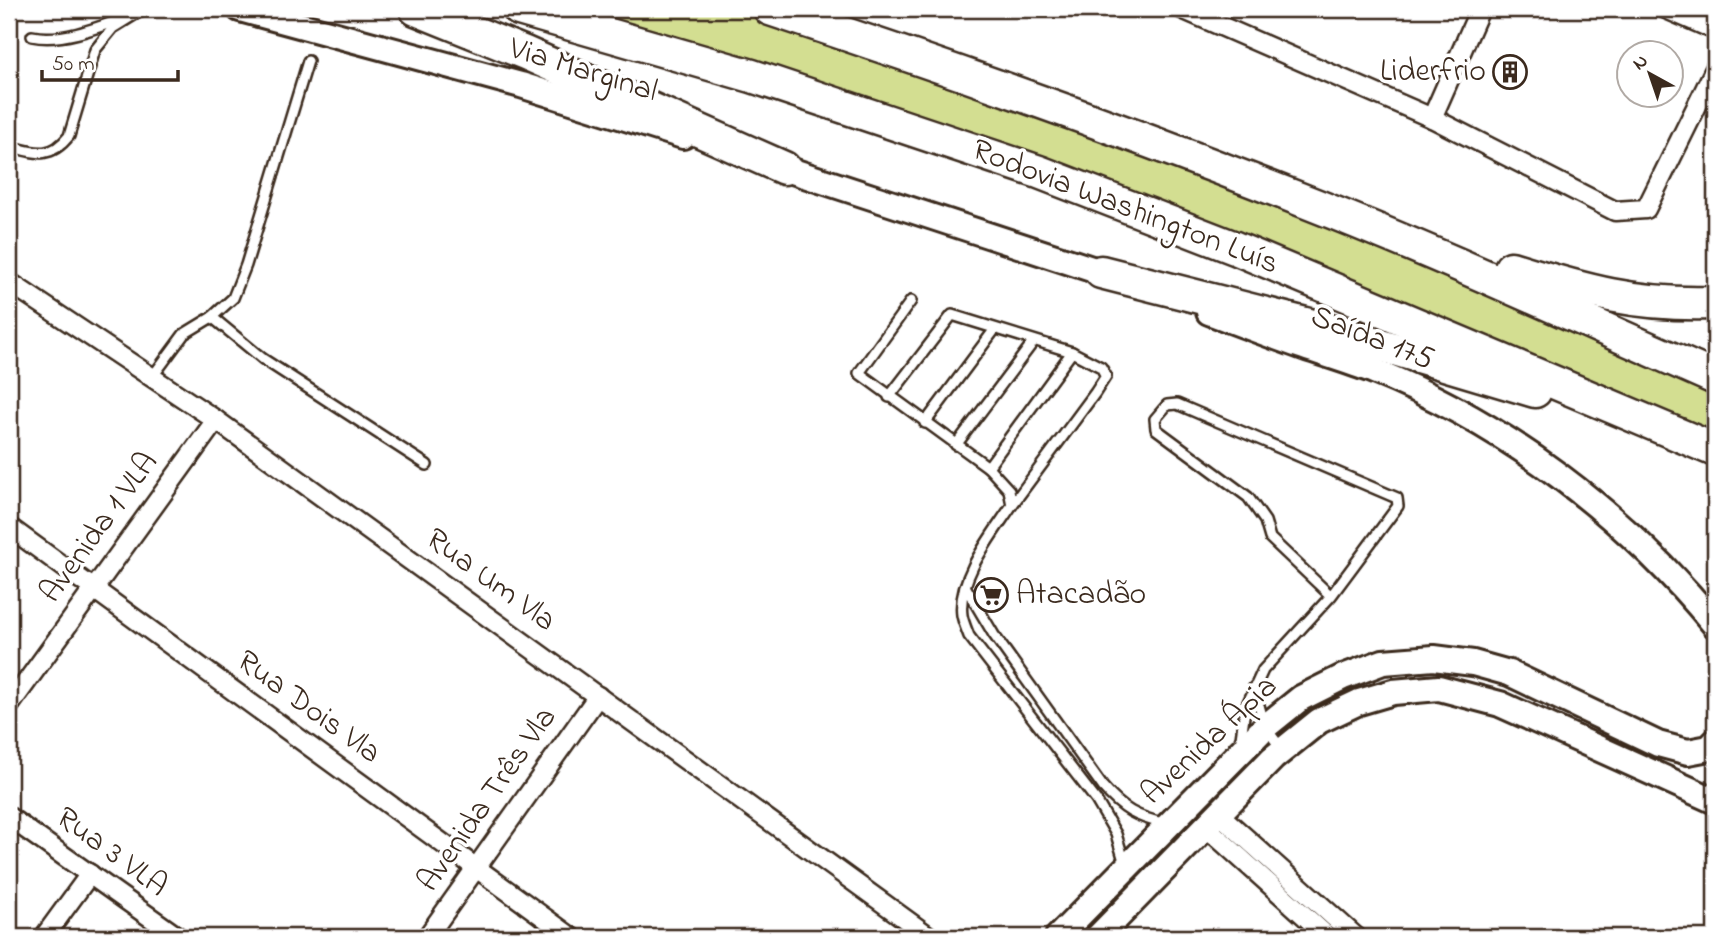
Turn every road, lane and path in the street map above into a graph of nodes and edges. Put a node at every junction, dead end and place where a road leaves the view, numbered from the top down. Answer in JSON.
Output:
{"nodes":[{"id":1,"x":240,"y":9,"type":"edge"},
{"id":2,"x":416,"y":9,"type":"edge"},
{"id":3,"x":519,"y":9,"type":"edge"},
{"id":4,"x":770,"y":9,"type":"edge"},
{"id":5,"x":1182,"y":9,"type":"edge"},
{"id":6,"x":1479,"y":9,"type":"edge"},
{"id":7,"x":1666,"y":9,"type":"edge"},
{"id":8,"x":144,"y":10,"type":"edge"},
{"id":9,"x":1715,"y":30,"type":"edge"},
{"id":10,"x":32,"y":37,"type":"dead end"},
{"id":11,"x":308,"y":61,"type":"dead end"},
{"id":12,"x":1715,"y":69,"type":"edge"},
{"id":13,"x":1432,"y":118,"type":"junction"},
{"id":14,"x":9,"y":146,"type":"edge"},
{"id":15,"x":784,"y":168,"type":"junction"},
{"id":16,"x":1308,"y":202,"type":"junction"},
{"id":17,"x":1101,"y":272,"type":"junction"},
{"id":18,"x":9,"y":282,"type":"edge"},
{"id":19,"x":911,"y":301,"type":"dead end"},
{"id":20,"x":1715,"y":303,"type":"edge"},
{"id":21,"x":212,"y":317,"type":"junction"},
{"id":22,"x":995,"y":329,"type":"junction"},
{"id":23,"x":1034,"y":341,"type":"junction"},
{"id":24,"x":1072,"y":352,"type":"junction"},
{"id":25,"x":153,"y":376,"type":"junction"},
{"id":26,"x":1715,"y":378,"type":"edge"},
{"id":27,"x":889,"y":397,"type":"junction"},
{"id":28,"x":216,"y":420,"type":"junction"},
{"id":29,"x":925,"y":423,"type":"junction"},
{"id":30,"x":1675,"y":431,"type":"junction"},
{"id":31,"x":956,"y":445,"type":"junction"},
{"id":32,"x":1715,"y":450,"type":"edge"},
{"id":33,"x":427,"y":465,"type":"dead end"},
{"id":34,"x":988,"y":467,"type":"junction"},
{"id":35,"x":1012,"y":505,"type":"junction"},
{"id":36,"x":9,"y":527,"type":"edge"},
{"id":37,"x":965,"y":586,"type":"junction"},
{"id":38,"x":93,"y":589,"type":"junction"},
{"id":39,"x":1331,"y":596,"type":"junction"},
{"id":40,"x":1715,"y":625,"type":"edge"},
{"id":41,"x":1254,"y":687,"type":"junction"},
{"id":42,"x":598,"y":696,"type":"junction"},
{"id":43,"x":9,"y":706,"type":"edge"},
{"id":44,"x":1265,"y":727,"type":"junction"},
{"id":45,"x":1715,"y":742,"type":"edge"},
{"id":46,"x":1282,"y":750,"type":"junction"},
{"id":47,"x":1238,"y":755,"type":"junction"},
{"id":48,"x":1715,"y":801,"type":"edge"},
{"id":49,"x":9,"y":817,"type":"edge"},
{"id":50,"x":1212,"y":820,"type":"junction"},
{"id":51,"x":1169,"y":825,"type":"junction"},
{"id":52,"x":478,"y":868,"type":"junction"},
{"id":53,"x":1126,"y":869,"type":"junction"},
{"id":54,"x":90,"y":874,"type":"junction"},
{"id":55,"x":44,"y":937,"type":"edge"},
{"id":56,"x":178,"y":937,"type":"edge"},
{"id":57,"x":427,"y":937,"type":"edge"},
{"id":58,"x":571,"y":937,"type":"edge"},
{"id":59,"x":930,"y":937,"type":"edge"},
{"id":60,"x":1058,"y":937,"type":"edge"},
{"id":61,"x":1098,"y":937,"type":"edge"},
{"id":62,"x":1328,"y":937,"type":"edge"},
{"id":63,"x":1356,"y":937,"type":"edge"}],
"edges":[{"from":1,"to":15,"type":"main road","name":"Via Marginal"},
{"from":2,"to":15,"type":"highway"},
{"from":3,"to":30,"type":"highway","name":"Rodovia Washington Luís"},
{"from":4,"to":16,"type":"highway"},
{"from":5,"to":13,"type":"street"},
{"from":6,"to":13,"type":"street"},
{"from":7,"to":9,"type":"street"},
{"from":8,"to":10,"type":"lane"},
{"from":8,"to":14,"type":"lane"},
{"from":11,"to":21,"type":"lane"},
{"from":12,"to":13,"type":"street"},
{"from":15,"to":17,"type":"main road","name":"Saída 175"},
{"from":16,"to":20,"type":"highway"},
{"from":16,"to":26,"type":"highway"},
{"from":17,"to":30,"type":"highway"},
{"from":17,"to":40,"type":"main road","name":"Saída 175"},
{"from":18,"to":25,"type":"street","name":"Rua Um Vla"},
{"from":19,"to":27,"type":"lane"},
{"from":21,"to":25,"type":"lane"},
{"from":21,"to":33,"type":"lane"},
{"from":22,"to":23,"type":"lane"},
{"from":22,"to":27,"type":"lane"},
{"from":22,"to":29,"type":"lane"},
{"from":23,"to":24,"type":"lane"},
{"from":23,"to":31,"type":"lane"},
{"from":24,"to":34,"type":"lane"},
{"from":24,"to":35,"type":"lane"},
{"from":25,"to":28,"type":"street","name":"Rua Um Vla"},
{"from":27,"to":29,"type":"lane"},
{"from":28,"to":38,"type":"street","name":"Avenida 1 VLA"},
{"from":28,"to":42,"type":"street","name":"Rua Um Vla"},
{"from":29,"to":31,"type":"lane"},
{"from":30,"to":32,"type":"highway","name":"Rodovia Washington Luís"},
{"from":31,"to":34,"type":"lane"},
{"from":34,"to":35,"type":"lane"},
{"from":35,"to":37,"type":"lane"},
{"from":36,"to":38,"type":"street","name":"Rua Dois Vla"},
{"from":37,"to":51,"type":"lane"},
{"from":37,"to":53,"type":"lane"},
{"from":38,"to":43,"type":"street","name":"Avenida 1 VLA"},
{"from":38,"to":52,"type":"street","name":"Rua Dois Vla"},
{"from":39,"to":39,"type":"lane"},
{"from":39,"to":41,"type":"lane"},
{"from":41,"to":44,"type":"lane"},
{"from":41,"to":47,"type":"lane"},
{"from":42,"to":52,"type":"street","name":"Avenida Três Vla"},
{"from":42,"to":59,"type":"street","name":"Rua Um Vla"},
{"from":44,"to":45,"type":"main road","name":"Avenida Ápia"},
{"from":44,"to":46,"type":"lane"},
{"from":44,"to":47,"type":"main road","name":"Avenida Ápia"},
{"from":46,"to":48,"type":"main road","name":"Avenida Ápia"},
{"from":46,"to":50,"type":"main road","name":"Avenida Ápia"},
{"from":47,"to":51,"type":"main road","name":"Avenida Ápia"},
{"from":49,"to":54,"type":"street","name":"Rua 3 VLA"},
{"from":50,"to":61,"type":"main road","name":"Avenida Ápia"},
{"from":50,"to":62,"type":"street"},
{"from":50,"to":63,"type":"street"},
{"from":51,"to":53,"type":"main road","name":"Avenida Ápia"},
{"from":52,"to":57,"type":"street","name":"Avenida Três Vla"},
{"from":52,"to":58,"type":"street","name":"Rua Dois Vla"},
{"from":53,"to":60,"type":"main road","name":"Avenida Ápia"},
{"from":54,"to":55,"type":"street"},
{"from":54,"to":56,"type":"street","name":"Rua 3 VLA"}]}
